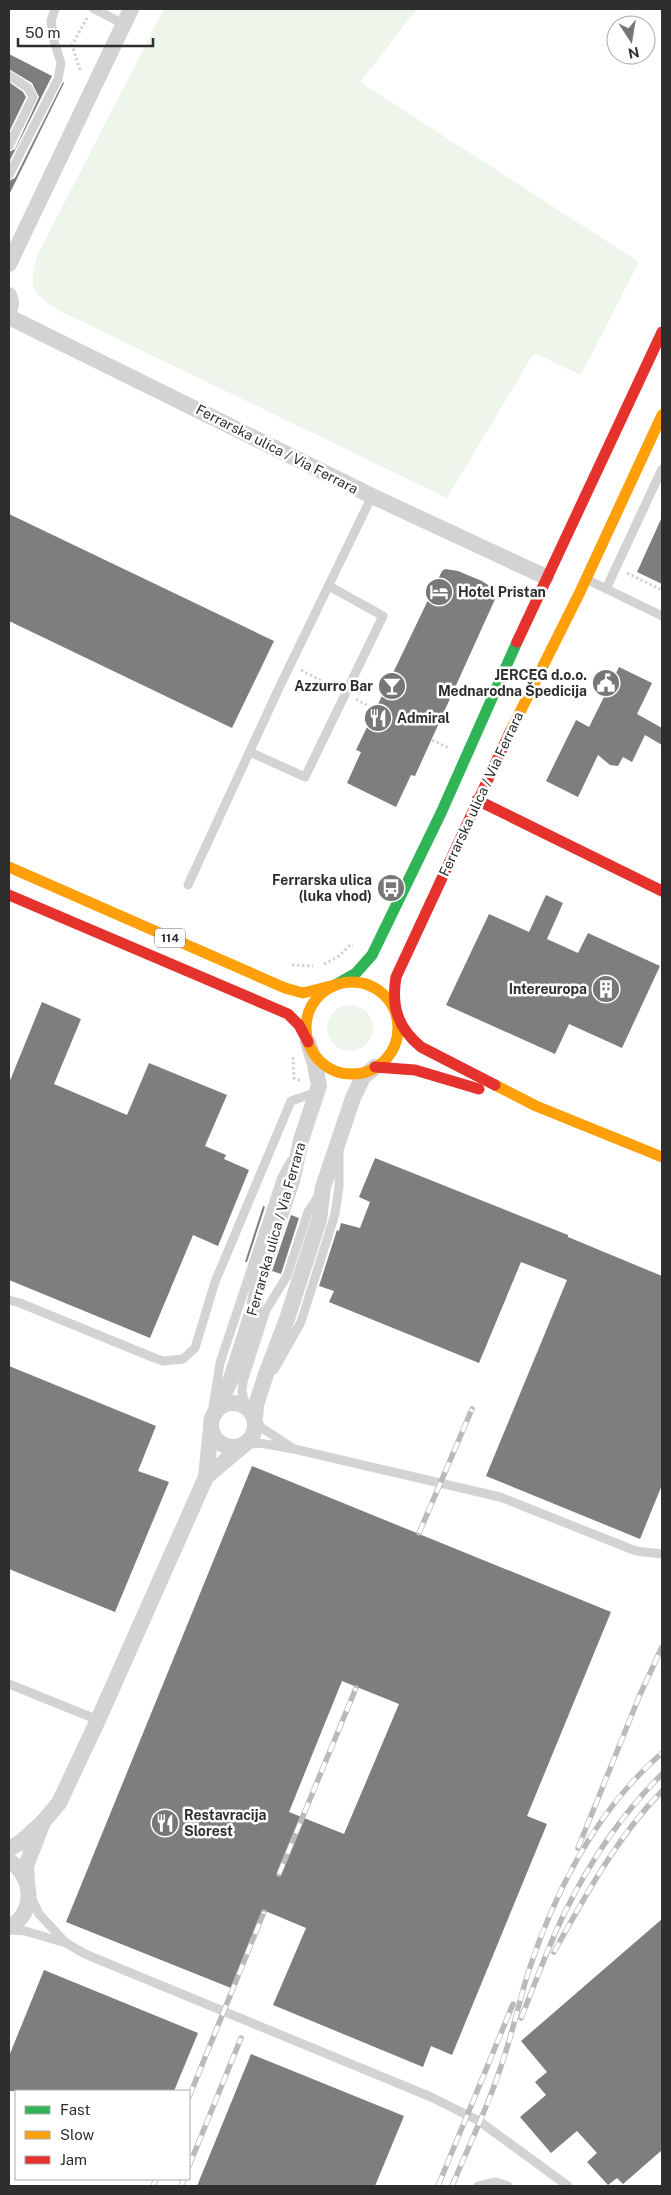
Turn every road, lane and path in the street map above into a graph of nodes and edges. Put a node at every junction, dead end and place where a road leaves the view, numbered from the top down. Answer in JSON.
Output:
{"nodes":[{"id":1,"x":55,"y":9,"type":"edge"},
{"id":2,"x":131,"y":9,"type":"edge"},
{"id":3,"x":92,"y":11,"type":"edge"},
{"id":4,"x":124,"y":24,"type":"junction"},
{"id":5,"x":80,"y":70,"type":"dead end"},
{"id":6,"x":9,"y":75,"type":"edge"},
{"id":7,"x":9,"y":146,"type":"edge"},
{"id":8,"x":9,"y":175,"type":"edge"},
{"id":9,"x":9,"y":264,"type":"edge"},
{"id":10,"x":9,"y":295,"type":"edge"},
{"id":11,"x":9,"y":316,"type":"edge"},
{"id":12,"x":662,"y":332,"type":"edge"},
{"id":13,"x":662,"y":415,"type":"edge"},
{"id":14,"x":662,"y":469,"type":"edge"},
{"id":15,"x":372,"y":496,"type":"junction"},
{"id":16,"x":546,"y":577,"type":"junction"},
{"id":17,"x":586,"y":579,"type":"junction"},
{"id":18,"x":329,"y":586,"type":"junction"},
{"id":19,"x":606,"y":589,"type":"junction"},
{"id":20,"x":662,"y":616,"type":"edge"},
{"id":21,"x":250,"y":752,"type":"junction"},
{"id":22,"x":477,"y":800,"type":"junction"},
{"id":23,"x":9,"y":867,"type":"edge"},
{"id":24,"x":188,"y":885,"type":"dead end"},
{"id":25,"x":662,"y":891,"type":"edge"},
{"id":26,"x":9,"y":895,"type":"edge"},
{"id":27,"x":350,"y":945,"type":"dead end"},
{"id":28,"x":287,"y":964,"type":"dead end"},
{"id":29,"x":335,"y":986,"type":"junction"},
{"id":30,"x":396,"y":1015,"type":"junction"},
{"id":31,"x":308,"y":1042,"type":"junction"},
{"id":32,"x":375,"y":1067,"type":"junction"},
{"id":33,"x":317,"y":1092,"type":"junction"},
{"id":34,"x":536,"y":1106,"type":"junction"},
{"id":35,"x":339,"y":1141,"type":"junction"},
{"id":36,"x":662,"y":1157,"type":"edge"},
{"id":37,"x":323,"y":1188,"type":"junction"},
{"id":38,"x":9,"y":1300,"type":"edge"},
{"id":39,"x":260,"y":1394,"type":"junction"},
{"id":40,"x":251,"y":1413,"type":"junction"},
{"id":41,"x":212,"y":1420,"type":"junction"},
{"id":42,"x":244,"y":1444,"type":"junction"},
{"id":43,"x":294,"y":1449,"type":"junction"},
{"id":44,"x":206,"y":1477,"type":"junction"},
{"id":45,"x":662,"y":1554,"type":"edge"},
{"id":46,"x":9,"y":1684,"type":"edge"},
{"id":47,"x":98,"y":1720,"type":"junction"},
{"id":48,"x":43,"y":1822,"type":"junction"},
{"id":49,"x":9,"y":1849,"type":"edge"},
{"id":50,"x":9,"y":1861,"type":"edge"},
{"id":51,"x":28,"y":1887,"type":"junction"},
{"id":52,"x":9,"y":1929,"type":"edge"},
{"id":53,"x":66,"y":1943,"type":"junction"},
{"id":54,"x":478,"y":2186,"type":"edge"},
{"id":55,"x":508,"y":2186,"type":"edge"},
{"id":56,"x":568,"y":2186,"type":"edge"}],
"edges":[{"from":1,"to":8,"type":"lane"},
{"from":2,"to":4,"type":"street"},
{"from":3,"to":4,"type":"lane"},
{"from":3,"to":5,"type":"path"},
{"from":4,"to":9,"type":"street"},
{"from":6,"to":7,"type":"lane"},
{"from":10,"to":11,"type":"street"},
{"from":11,"to":15,"type":"street","name":"Ferrarska ulica / Via Ferrara"},
{"from":12,"to":16,"type":"main road","name":"Ferrarska ulica / Via Ferrara"},
{"from":13,"to":17,"type":"main road","name":"Ferrarska ulica / Via Ferrara"},
{"from":14,"to":19,"type":"lane"},
{"from":15,"to":16,"type":"street","name":"Ferrarska ulica / Via Ferrara"},
{"from":15,"to":18,"type":"lane"},
{"from":16,"to":29,"type":"main road","name":"Ferrarska ulica / Via Ferrara"},
{"from":17,"to":19,"type":"lane"},
{"from":17,"to":22,"type":"main road","name":"Ferrarska ulica / Via Ferrara"},
{"from":18,"to":21,"type":"lane"},
{"from":18,"to":21,"type":"lane"},
{"from":19,"to":20,"type":"lane"},
{"from":21,"to":24,"type":"lane"},
{"from":22,"to":25,"type":"main road"},
{"from":22,"to":30,"type":"main road","name":"Ferrarska ulica / Via Ferrara"},
{"from":23,"to":29,"type":"main road","number":"114"},
{"from":26,"to":31,"type":"main road","number":"114"},
{"from":27,"to":28,"type":"path"},
{"from":29,"to":30,"type":"main road","number":"114"},
{"from":29,"to":31,"type":"main road","number":"114"},
{"from":30,"to":32,"type":"main road","number":"114"},
{"from":30,"to":34,"type":"main road"},
{"from":31,"to":32,"type":"main road","number":"114"},
{"from":31,"to":33,"type":"street","name":"Ferrarska ulica / Via Ferrara"},
{"from":32,"to":34,"type":"main road"},
{"from":32,"to":35,"type":"street"},
{"from":33,"to":38,"type":"lane"},
{"from":33,"to":41,"type":"street","name":"Ferrarska ulica / Via Ferrara"},
{"from":34,"to":36,"type":"main road"},
{"from":35,"to":37,"type":"street"},
{"from":35,"to":39,"type":"lane"},
{"from":37,"to":39,"type":"street"},
{"from":37,"to":40,"type":"lane"},
{"from":39,"to":40,"type":"street"},
{"from":40,"to":41,"type":"street"},
{"from":40,"to":42,"type":"street"},
{"from":40,"to":43,"type":"lane"},
{"from":41,"to":42,"type":"street"},
{"from":41,"to":44,"type":"street"},
{"from":42,"to":43,"type":"lane"},
{"from":42,"to":44,"type":"street"},
{"from":43,"to":45,"type":"lane"},
{"from":44,"to":47,"type":"street"},
{"from":46,"to":47,"type":"lane"},
{"from":47,"to":48,"type":"street"},
{"from":48,"to":49,"type":"street"},
{"from":48,"to":51,"type":"street"},
{"from":50,"to":51,"type":"street"},
{"from":51,"to":52,"type":"street"},
{"from":51,"to":53,"type":"lane"},
{"from":52,"to":53,"type":"lane"},
{"from":53,"to":56,"type":"lane"},
{"from":54,"to":55,"type":"lane"}]}
